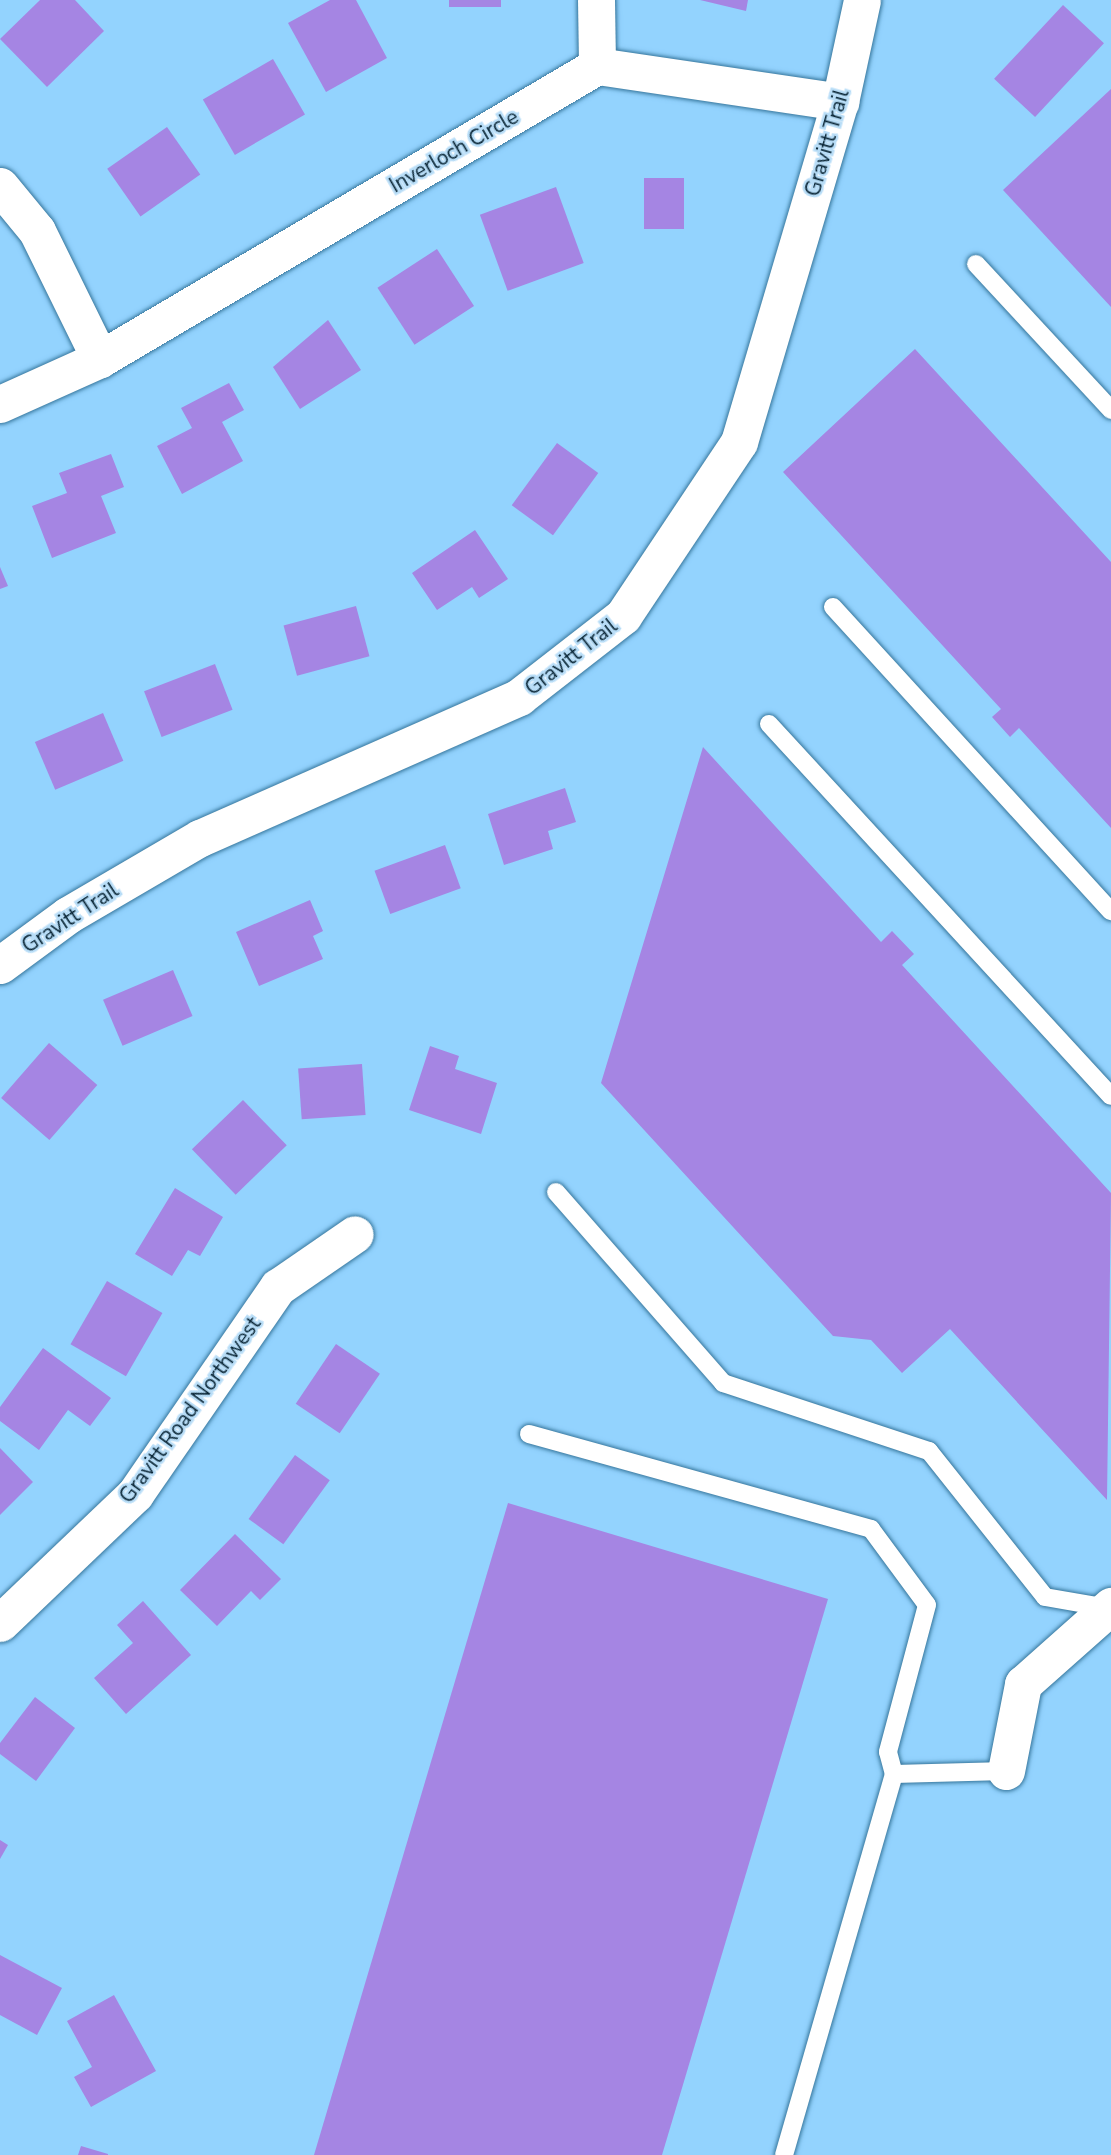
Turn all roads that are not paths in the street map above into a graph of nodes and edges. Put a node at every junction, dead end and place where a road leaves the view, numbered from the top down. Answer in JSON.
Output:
{"nodes":[{"id":1,"x":596,"y":0,"type":"edge"},
{"id":2,"x":862,"y":0,"type":"edge"},
{"id":3,"x":597,"y":66,"type":"junction"},
{"id":4,"x":840,"y":102,"type":"junction"},
{"id":5,"x":0,"y":186,"type":"edge"},
{"id":6,"x":976,"y":264,"type":"dead end"},
{"id":7,"x":100,"y":359,"type":"junction"},
{"id":8,"x":0,"y":404,"type":"edge"},
{"id":9,"x":1111,"y":410,"type":"edge"},
{"id":10,"x":833,"y":607,"type":"dead end"},
{"id":11,"x":769,"y":724,"type":"dead end"},
{"id":12,"x":1111,"y":911,"type":"edge"},
{"id":13,"x":0,"y":965,"type":"edge"},
{"id":14,"x":1111,"y":1096,"type":"edge"},
{"id":15,"x":556,"y":1192,"type":"dead end"},
{"id":16,"x":355,"y":1234,"type":"dead end"},
{"id":17,"x":529,"y":1434,"type":"dead end"},
{"id":18,"x":1110,"y":1607,"type":"edge"},
{"id":19,"x":0,"y":1623,"type":"edge"},
{"id":20,"x":1006,"y":1771,"type":"joint"},
{"id":21,"x":894,"y":1774,"type":"junction"},
{"id":22,"x":784,"y":2155,"type":"edge"}],
"edges":[{"from":1,"to":3,"type":"street"},
{"from":2,"to":4,"type":"street","name":"Gravitt Trail"},
{"from":3,"to":4,"type":"street"},
{"from":3,"to":7,"type":"street","name":"Inverloch Circle"},
{"from":4,"to":13,"type":"street","name":"Gravitt Trail"},
{"from":5,"to":7,"type":"street"},
{"from":6,"to":9,"type":"lane"},
{"from":7,"to":8,"type":"street","name":"Inverloch Circle"},
{"from":10,"to":12,"type":"lane"},
{"from":11,"to":14,"type":"lane"},
{"from":15,"to":18,"type":"lane"},
{"from":16,"to":19,"type":"street","name":"Gravitt Road Northwest"},
{"from":17,"to":21,"type":"lane"},
{"from":18,"to":20,"type":"street"},
{"from":20,"to":21,"type":"lane"},
{"from":21,"to":22,"type":"lane"}]}
